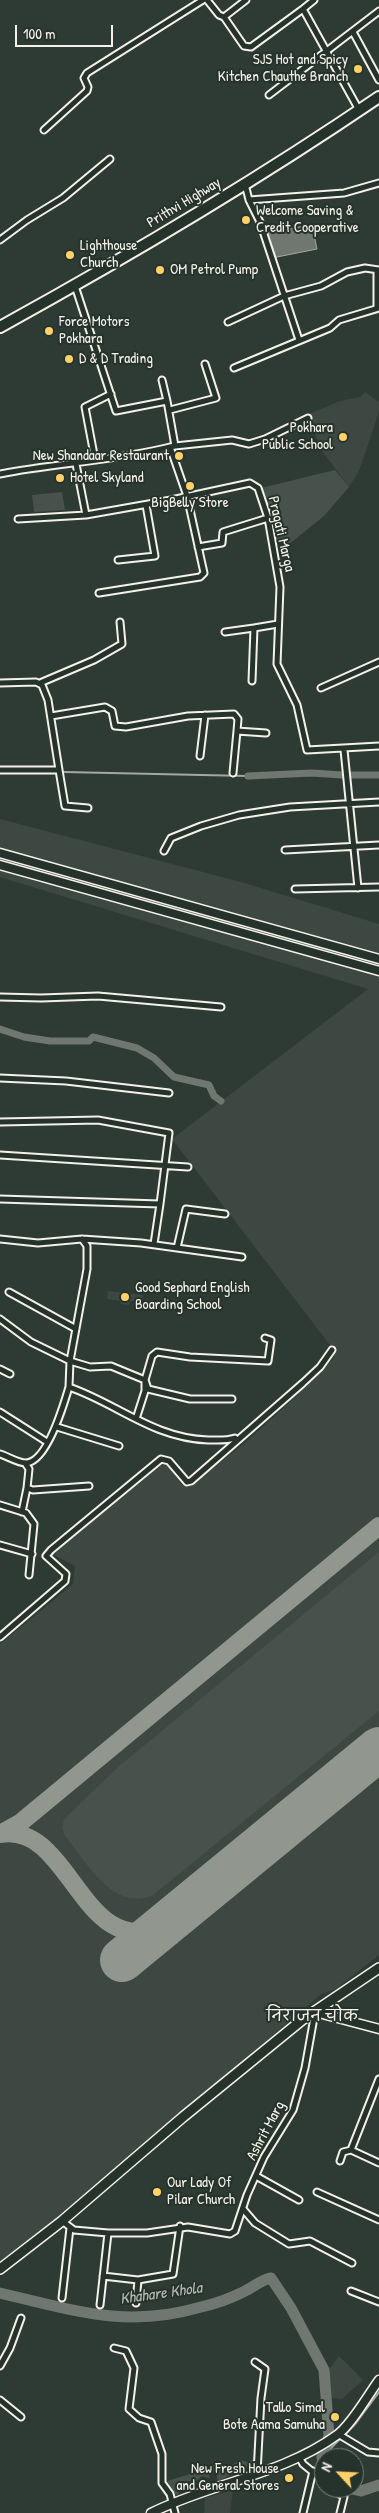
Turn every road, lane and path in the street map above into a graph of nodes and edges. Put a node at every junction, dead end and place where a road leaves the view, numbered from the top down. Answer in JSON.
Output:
{"nodes":[{"id":1,"x":203,"y":0,"type":"edge"},
{"id":2,"x":207,"y":0,"type":"edge"},
{"id":3,"x":246,"y":0,"type":"edge"},
{"id":4,"x":314,"y":0,"type":"edge"},
{"id":5,"x":303,"y":9,"type":"junction"},
{"id":6,"x":379,"y":11,"type":"edge"},
{"id":7,"x":224,"y":17,"type":"junction"},
{"id":8,"x":353,"y":32,"type":"junction"},
{"id":9,"x":326,"y":52,"type":"junction"},
{"id":10,"x":379,"y":80,"type":"edge"},
{"id":11,"x":269,"y":95,"type":"dead end"},
{"id":12,"x":379,"y":97,"type":"edge"},
{"id":13,"x":360,"y":110,"type":"junction"},
{"id":14,"x":44,"y":130,"type":"dead end"},
{"id":15,"x":110,"y":159,"type":"dead end"},
{"id":16,"x":379,"y":183,"type":"edge"},
{"id":17,"x":244,"y":184,"type":"junction"},
{"id":18,"x":249,"y":200,"type":"junction"},
{"id":19,"x":0,"y":240,"type":"edge"},
{"id":20,"x":378,"y":270,"type":"edge"},
{"id":21,"x":75,"y":286,"type":"junction"},
{"id":22,"x":284,"y":296,"type":"junction"},
{"id":23,"x":378,"y":308,"type":"edge"},
{"id":24,"x":228,"y":322,"type":"dead end"},
{"id":25,"x":0,"y":327,"type":"edge"},
{"id":26,"x":299,"y":340,"type":"junction"},
{"id":27,"x":205,"y":364,"type":"dead end"},
{"id":28,"x":234,"y":368,"type":"dead end"},
{"id":29,"x":162,"y":380,"type":"dead end"},
{"id":30,"x":111,"y":394,"type":"junction"},
{"id":31,"x":167,"y":401,"type":"junction"},
{"id":32,"x":170,"y":410,"type":"junction"},
{"id":33,"x":308,"y":418,"type":"dead end"},
{"id":34,"x":172,"y":446,"type":"junction"},
{"id":35,"x":96,"y":460,"type":"junction"},
{"id":36,"x":76,"y":464,"type":"junction"},
{"id":37,"x":0,"y":474,"type":"edge"},
{"id":38,"x":187,"y":496,"type":"junction"},
{"id":39,"x":146,"y":505,"type":"junction"},
{"id":40,"x":86,"y":515,"type":"junction"},
{"id":41,"x":268,"y":518,"type":"junction"},
{"id":42,"x":18,"y":519,"type":"dead end"},
{"id":43,"x":198,"y":547,"type":"junction"},
{"id":44,"x":118,"y":560,"type":"dead end"},
{"id":45,"x":99,"y":594,"type":"dead end"},
{"id":46,"x":120,"y":622,"type":"dead end"},
{"id":47,"x":278,"y":624,"type":"junction"},
{"id":48,"x":254,"y":628,"type":"junction"},
{"id":49,"x":224,"y":632,"type":"dead end"},
{"id":50,"x":379,"y":662,"type":"edge"},
{"id":51,"x":252,"y":681,"type":"dead end"},
{"id":52,"x":0,"y":683,"type":"edge"},
{"id":53,"x":40,"y":683,"type":"junction"},
{"id":54,"x":321,"y":688,"type":"dead end"},
{"id":55,"x":205,"y":715,"type":"junction"},
{"id":56,"x":50,"y":716,"type":"junction"},
{"id":57,"x":237,"y":731,"type":"junction"},
{"id":58,"x":266,"y":733,"type":"dead end"},
{"id":59,"x":379,"y":746,"type":"edge"},
{"id":60,"x":344,"y":750,"type":"junction"},
{"id":61,"x":200,"y":756,"type":"dead end"},
{"id":62,"x":0,"y":770,"type":"edge"},
{"id":63,"x":59,"y":770,"type":"junction"},
{"id":64,"x":233,"y":773,"type":"dead end"},
{"id":65,"x":379,"y":802,"type":"edge"},
{"id":66,"x":350,"y":804,"type":"junction"},
{"id":67,"x":88,"y":808,"type":"dead end"},
{"id":68,"x":379,"y":845,"type":"edge"},
{"id":69,"x":355,"y":846,"type":"junction"},
{"id":70,"x":286,"y":850,"type":"dead end"},
{"id":71,"x":164,"y":851,"type":"dead end"},
{"id":72,"x":0,"y":853,"type":"edge"},
{"id":73,"x":0,"y":865,"type":"edge"},
{"id":74,"x":379,"y":887,"type":"edge"},
{"id":75,"x":358,"y":888,"type":"junction"},
{"id":76,"x":295,"y":889,"type":"dead end"},
{"id":77,"x":379,"y":959,"type":"edge"},
{"id":78,"x":379,"y":971,"type":"edge"},
{"id":79,"x":0,"y":997,"type":"edge"},
{"id":80,"x":221,"y":1006,"type":"dead end"},
{"id":81,"x":0,"y":1078,"type":"edge"},
{"id":82,"x":169,"y":1093,"type":"dead end"},
{"id":83,"x":0,"y":1122,"type":"edge"},
{"id":84,"x":0,"y":1155,"type":"edge"},
{"id":85,"x":164,"y":1165,"type":"junction"},
{"id":86,"x":188,"y":1167,"type":"dead end"},
{"id":87,"x":0,"y":1199,"type":"edge"},
{"id":88,"x":160,"y":1204,"type":"junction"},
{"id":89,"x":224,"y":1214,"type":"dead end"},
{"id":90,"x":0,"y":1240,"type":"edge"},
{"id":91,"x":82,"y":1240,"type":"junction"},
{"id":92,"x":154,"y":1244,"type":"junction"},
{"id":93,"x":177,"y":1248,"type":"junction"},
{"id":94,"x":242,"y":1257,"type":"dead end"},
{"id":95,"x":9,"y":1292,"type":"dead end"},
{"id":96,"x":0,"y":1319,"type":"edge"},
{"id":97,"x":76,"y":1330,"type":"junction"},
{"id":98,"x":265,"y":1338,"type":"dead end"},
{"id":99,"x":332,"y":1350,"type":"dead end"},
{"id":100,"x":70,"y":1361,"type":"junction"},
{"id":101,"x":0,"y":1369,"type":"edge"},
{"id":102,"x":10,"y":1374,"type":"dead end"},
{"id":103,"x":146,"y":1380,"type":"junction"},
{"id":104,"x":69,"y":1387,"type":"junction"},
{"id":105,"x":232,"y":1399,"type":"dead end"},
{"id":106,"x":0,"y":1412,"type":"edge"},
{"id":107,"x":136,"y":1419,"type":"junction"},
{"id":108,"x":57,"y":1427,"type":"junction"},
{"id":109,"x":235,"y":1438,"type":"dead end"},
{"id":110,"x":47,"y":1442,"type":"junction"},
{"id":111,"x":119,"y":1446,"type":"dead end"},
{"id":112,"x":0,"y":1454,"type":"edge"},
{"id":113,"x":25,"y":1463,"type":"junction"},
{"id":114,"x":89,"y":1486,"type":"dead end"},
{"id":115,"x":27,"y":1488,"type":"junction"},
{"id":116,"x":0,"y":1505,"type":"edge"},
{"id":117,"x":22,"y":1512,"type":"junction"},
{"id":118,"x":0,"y":1545,"type":"edge"},
{"id":119,"x":32,"y":1554,"type":"junction"},
{"id":120,"x":29,"y":1575,"type":"dead end"},
{"id":121,"x":0,"y":1636,"type":"edge"},
{"id":122,"x":379,"y":1968,"type":"edge"},
{"id":123,"x":315,"y":2012,"type":"junction"},
{"id":124,"x":379,"y":2029,"type":"edge"},
{"id":125,"x":379,"y":2079,"type":"edge"},
{"id":126,"x":351,"y":2150,"type":"junction"},
{"id":127,"x":340,"y":2161,"type":"dead end"},
{"id":128,"x":379,"y":2163,"type":"edge"},
{"id":129,"x":256,"y":2176,"type":"junction"},
{"id":130,"x":317,"y":2192,"type":"dead end"},
{"id":131,"x":299,"y":2200,"type":"dead end"},
{"id":132,"x":243,"y":2208,"type":"junction"},
{"id":133,"x":379,"y":2220,"type":"edge"},
{"id":134,"x":62,"y":2221,"type":"junction"},
{"id":135,"x":180,"y":2226,"type":"junction"},
{"id":136,"x":70,"y":2228,"type":"junction"},
{"id":137,"x":108,"y":2233,"type":"junction"},
{"id":138,"x":352,"y":2263,"type":"dead end"},
{"id":139,"x":0,"y":2269,"type":"edge"},
{"id":140,"x":103,"y":2276,"type":"junction"},
{"id":141,"x":138,"y":2280,"type":"junction"},
{"id":142,"x":351,"y":2291,"type":"dead end"},
{"id":143,"x":62,"y":2298,"type":"dead end"},
{"id":144,"x":379,"y":2302,"type":"edge"},
{"id":145,"x":136,"y":2303,"type":"dead end"},
{"id":146,"x":100,"y":2305,"type":"dead end"},
{"id":147,"x":21,"y":2318,"type":"dead end"},
{"id":148,"x":114,"y":2348,"type":"dead end"},
{"id":149,"x":256,"y":2362,"type":"dead end"},
{"id":150,"x":0,"y":2366,"type":"edge"},
{"id":151,"x":379,"y":2380,"type":"edge"},
{"id":152,"x":0,"y":2400,"type":"edge"},
{"id":153,"x":21,"y":2417,"type":"dead end"},
{"id":154,"x":335,"y":2436,"type":"junction"},
{"id":155,"x":379,"y":2452,"type":"edge"},
{"id":156,"x":299,"y":2457,"type":"junction"},
{"id":157,"x":314,"y":2471,"type":"joint"},
{"id":158,"x":257,"y":2473,"type":"junction"},
{"id":159,"x":344,"y":2498,"type":"edge"},
{"id":160,"x":172,"y":2502,"type":"junction"},
{"id":161,"x":151,"y":2513,"type":"edge"},
{"id":162,"x":175,"y":2513,"type":"edge"},
{"id":163,"x":303,"y":2513,"type":"edge"},
{"id":164,"x":340,"y":2513,"type":"edge"}],
"edges":[{"from":1,"to":14,"type":"street"},
{"from":2,"to":7,"type":"street"},
{"from":3,"to":7,"type":"street"},
{"from":4,"to":5,"type":"street"},
{"from":5,"to":7,"type":"street"},
{"from":5,"to":9,"type":"street"},
{"from":6,"to":8,"type":"street"},
{"from":8,"to":9,"type":"street"},
{"from":8,"to":10,"type":"street"},
{"from":9,"to":11,"type":"street"},
{"from":9,"to":13,"type":"street"},
{"from":12,"to":13,"type":"highway","name":"Prithvi Highway"},
{"from":13,"to":17,"type":"highway","name":"Prithvi Highway"},
{"from":15,"to":19,"type":"street"},
{"from":16,"to":18,"type":"street"},
{"from":17,"to":18,"type":"street"},
{"from":17,"to":21,"type":"highway","name":"Prithvi Highway"},
{"from":18,"to":22,"type":"street"},
{"from":20,"to":22,"type":"street"},
{"from":20,"to":23,"type":"street"},
{"from":21,"to":25,"type":"highway","name":"Prithvi Highway"},
{"from":21,"to":30,"type":"street"},
{"from":22,"to":24,"type":"street"},
{"from":22,"to":26,"type":"street"},
{"from":23,"to":26,"type":"street"},
{"from":26,"to":28,"type":"street"},
{"from":27,"to":32,"type":"street"},
{"from":29,"to":31,"type":"street"},
{"from":30,"to":31,"type":"street"},
{"from":30,"to":35,"type":"street"},
{"from":31,"to":32,"type":"street"},
{"from":32,"to":34,"type":"street"},
{"from":33,"to":34,"type":"street"},
{"from":34,"to":35,"type":"street"},
{"from":34,"to":38,"type":"street"},
{"from":35,"to":36,"type":"street"},
{"from":36,"to":37,"type":"street"},
{"from":36,"to":40,"type":"street"},
{"from":38,"to":39,"type":"street","name":"Pragati Marga"},
{"from":38,"to":41,"type":"street","name":"Pragati Marga"},
{"from":38,"to":43,"type":"street"},
{"from":39,"to":40,"type":"street","name":"Pragati Marga"},
{"from":39,"to":44,"type":"street"},
{"from":40,"to":42,"type":"street","name":"Pragati Marga"},
{"from":41,"to":43,"type":"street"},
{"from":41,"to":47,"type":"street","name":"Pragati Marga"},
{"from":43,"to":45,"type":"street"},
{"from":46,"to":53,"type":"street"},
{"from":47,"to":48,"type":"street"},
{"from":47,"to":60,"type":"street","name":"Pragati Marga"},
{"from":48,"to":49,"type":"street"},
{"from":48,"to":51,"type":"street"},
{"from":50,"to":54,"type":"street"},
{"from":52,"to":53,"type":"street"},
{"from":53,"to":56,"type":"street"},
{"from":55,"to":56,"type":"street"},
{"from":55,"to":57,"type":"street"},
{"from":55,"to":61,"type":"street"},
{"from":56,"to":63,"type":"street"},
{"from":57,"to":58,"type":"street"},
{"from":57,"to":64,"type":"street"},
{"from":59,"to":60,"type":"street","name":"Pragati Marga"},
{"from":60,"to":66,"type":"street"},
{"from":62,"to":63,"type":"street"},
{"from":63,"to":67,"type":"street"},
{"from":65,"to":66,"type":"street"},
{"from":66,"to":69,"type":"street"},
{"from":66,"to":71,"type":"street"},
{"from":68,"to":69,"type":"street"},
{"from":69,"to":70,"type":"street"},
{"from":69,"to":75,"type":"street"},
{"from":72,"to":77,"type":"street"},
{"from":73,"to":78,"type":"street"},
{"from":74,"to":75,"type":"street"},
{"from":75,"to":76,"type":"street"},
{"from":79,"to":80,"type":"street"},
{"from":81,"to":82,"type":"street"},
{"from":83,"to":85,"type":"street"},
{"from":84,"to":85,"type":"street"},
{"from":85,"to":86,"type":"street"},
{"from":85,"to":88,"type":"street"},
{"from":87,"to":88,"type":"street"},
{"from":88,"to":92,"type":"street"},
{"from":89,"to":93,"type":"street"},
{"from":90,"to":91,"type":"street"},
{"from":91,"to":92,"type":"street"},
{"from":91,"to":97,"type":"street"},
{"from":92,"to":93,"type":"street"},
{"from":93,"to":94,"type":"street"},
{"from":95,"to":97,"type":"street"},
{"from":96,"to":100,"type":"street"},
{"from":97,"to":100,"type":"street"},
{"from":98,"to":103,"type":"street"},
{"from":99,"to":121,"type":"street"},
{"from":100,"to":103,"type":"street"},
{"from":100,"to":104,"type":"street"},
{"from":101,"to":102,"type":"street"},
{"from":103,"to":105,"type":"street"},
{"from":103,"to":107,"type":"street"},
{"from":104,"to":107,"type":"street"},
{"from":104,"to":108,"type":"street"},
{"from":106,"to":110,"type":"street"},
{"from":107,"to":109,"type":"street"},
{"from":108,"to":110,"type":"street"},
{"from":108,"to":111,"type":"street"},
{"from":110,"to":113,"type":"street"},
{"from":112,"to":113,"type":"street"},
{"from":113,"to":115,"type":"street"},
{"from":114,"to":115,"type":"street"},
{"from":115,"to":117,"type":"street"},
{"from":116,"to":117,"type":"street"},
{"from":117,"to":119,"type":"street"},
{"from":118,"to":119,"type":"street"},
{"from":119,"to":120,"type":"street"},
{"from":122,"to":123,"type":"main road"},
{"from":123,"to":124,"type":"street"},
{"from":123,"to":129,"type":"street","name":"Ashrit Marg"},
{"from":123,"to":134,"type":"main road"},
{"from":125,"to":126,"type":"street"},
{"from":126,"to":127,"type":"street"},
{"from":126,"to":128,"type":"street"},
{"from":129,"to":131,"type":"street"},
{"from":129,"to":132,"type":"street","name":"Ashrit Marg"},
{"from":130,"to":133,"type":"street"},
{"from":132,"to":135,"type":"street","name":"Ashrit Marg"},
{"from":132,"to":138,"type":"street"},
{"from":134,"to":136,"type":"street"},
{"from":134,"to":139,"type":"main road"},
{"from":135,"to":137,"type":"street","name":"Ashrit Marg"},
{"from":135,"to":141,"type":"street"},
{"from":136,"to":137,"type":"street","name":"Ashrit Marg"},
{"from":136,"to":143,"type":"street"},
{"from":137,"to":140,"type":"street"},
{"from":140,"to":141,"type":"street"},
{"from":140,"to":146,"type":"street"},
{"from":141,"to":145,"type":"street"},
{"from":142,"to":144,"type":"street"},
{"from":147,"to":150,"type":"street"},
{"from":148,"to":160,"type":"street"},
{"from":149,"to":158,"type":"street"},
{"from":151,"to":154,"type":"street"},
{"from":152,"to":153,"type":"street"},
{"from":154,"to":155,"type":"street"},
{"from":154,"to":156,"type":"street"},
{"from":156,"to":157,"type":"street"},
{"from":156,"to":158,"type":"street"},
{"from":157,"to":163,"type":"street"},
{"from":158,"to":160,"type":"street"},
{"from":159,"to":164,"type":"street"},
{"from":160,"to":161,"type":"street"},
{"from":160,"to":162,"type":"street"}]}
